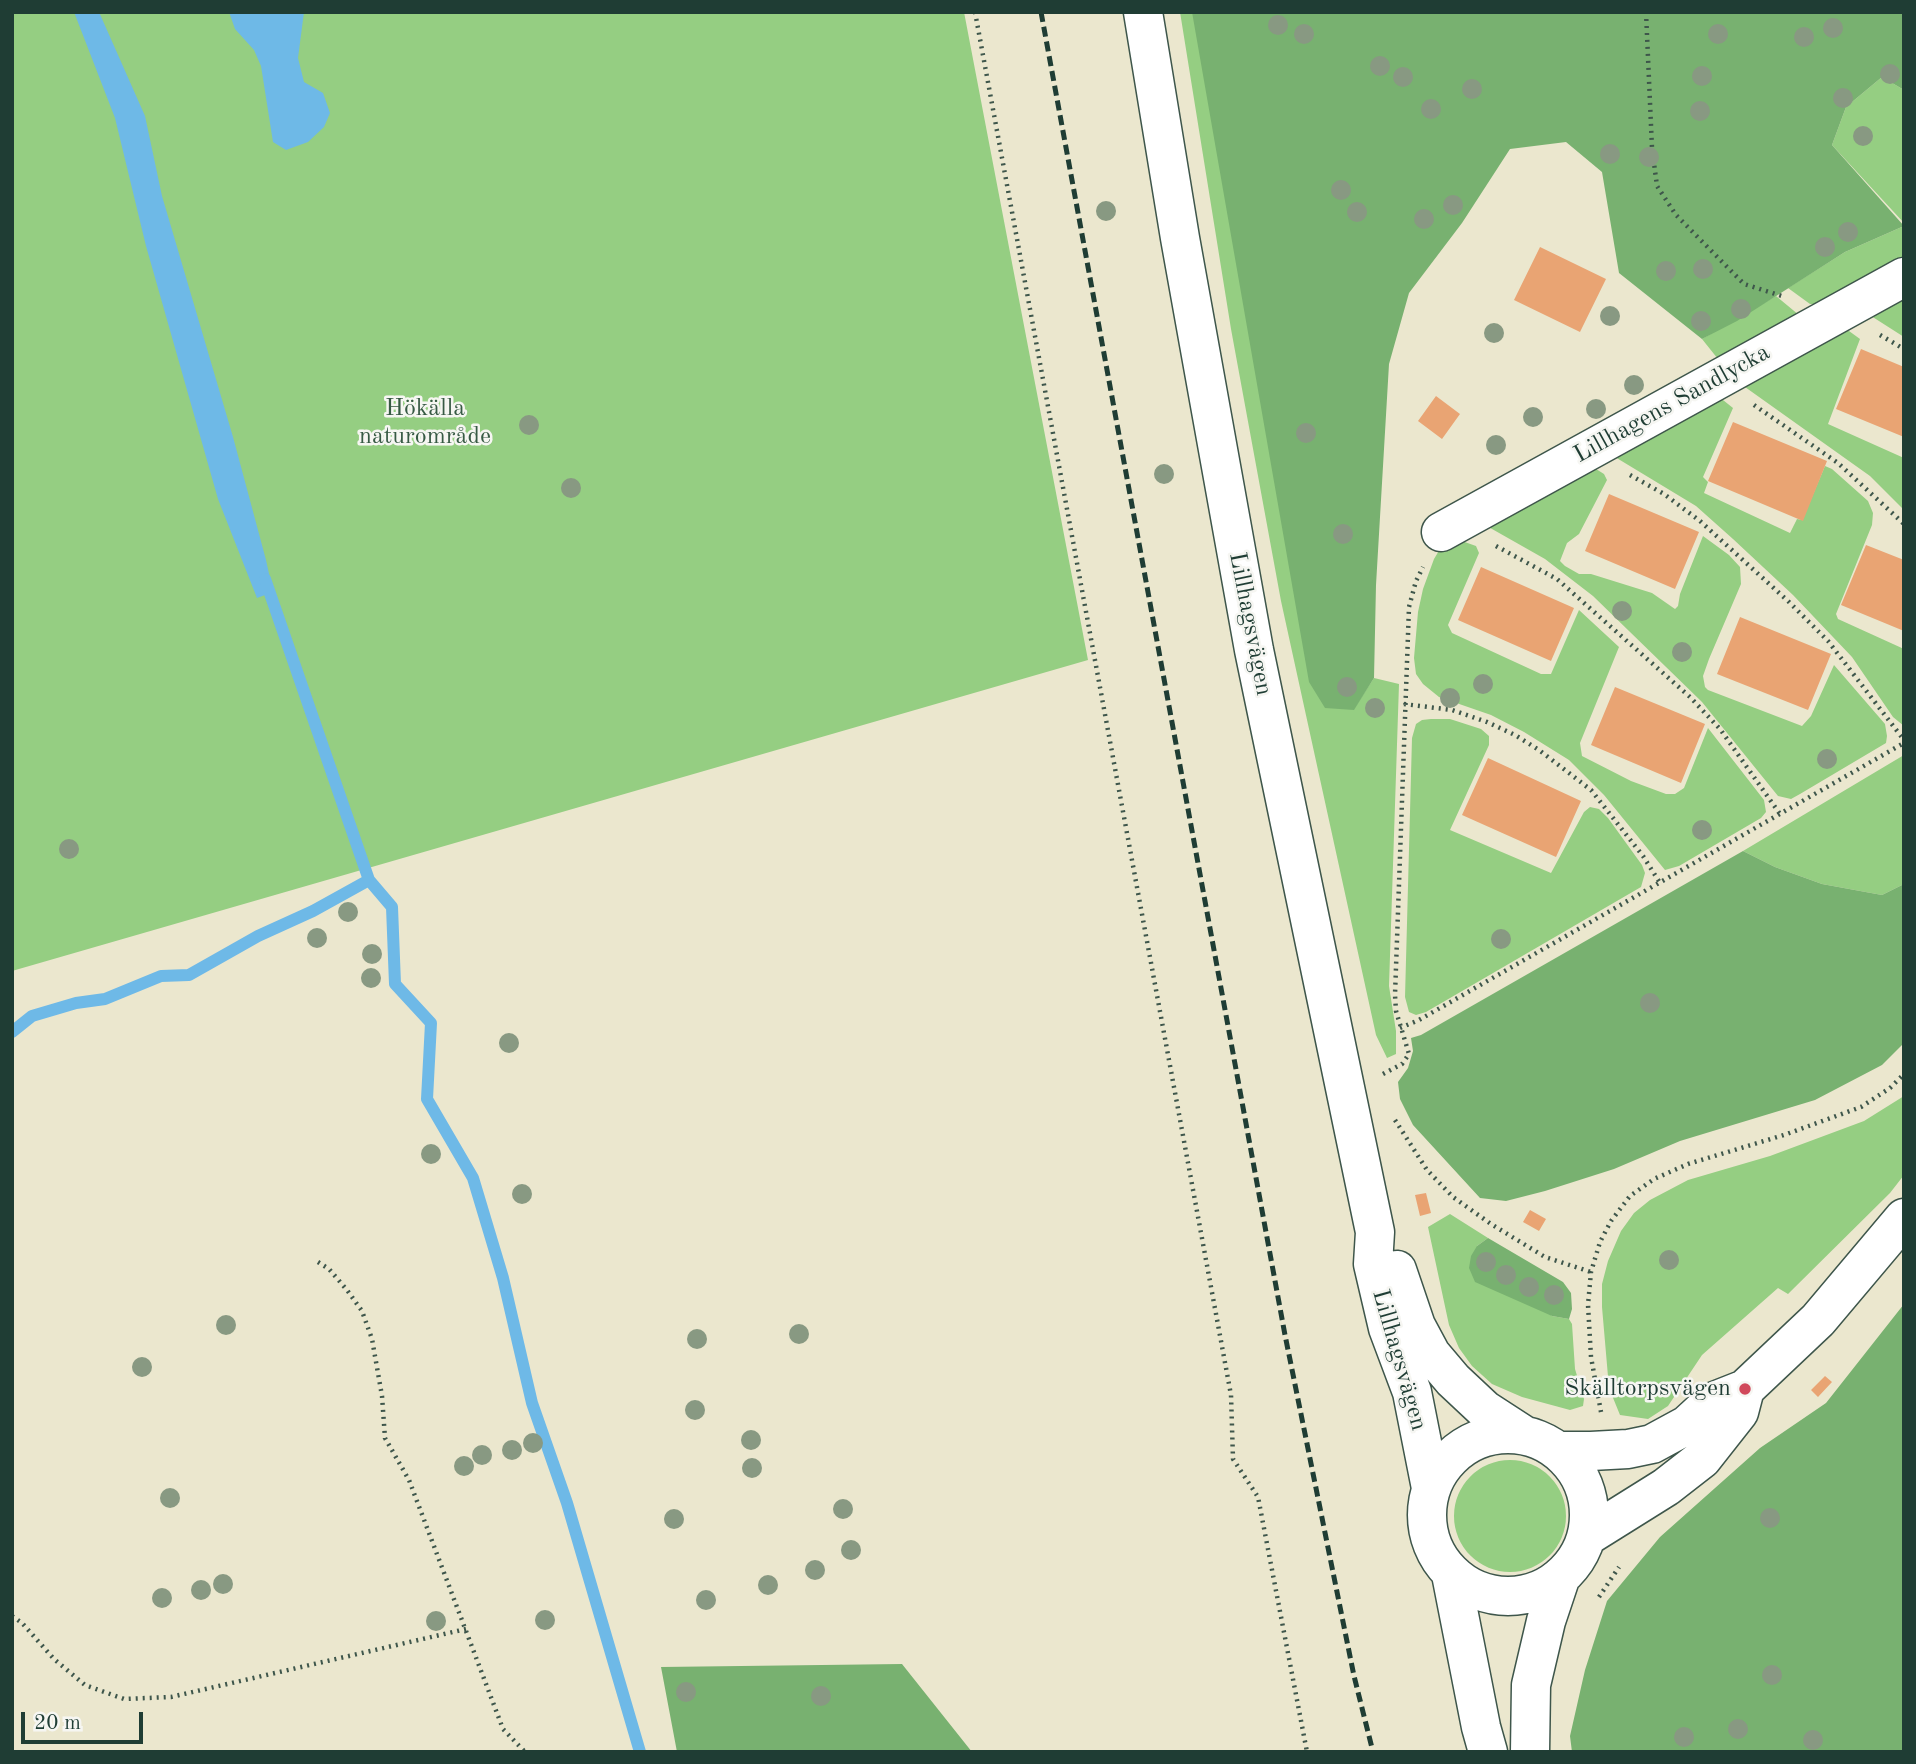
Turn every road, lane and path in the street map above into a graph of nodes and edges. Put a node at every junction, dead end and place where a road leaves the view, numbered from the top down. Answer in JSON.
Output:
{"nodes":[{"id":1,"x":975,"y":12,"type":"edge"},
{"id":2,"x":1143,"y":12,"type":"edge"},
{"id":3,"x":1646,"y":12,"type":"edge"},
{"id":4,"x":1904,"y":277,"type":"edge"},
{"id":5,"x":1825,"y":320,"type":"junction"},
{"id":6,"x":1721,"y":377,"type":"junction"},
{"id":7,"x":1587,"y":451,"type":"junction"},
{"id":8,"x":1904,"y":524,"type":"edge"},
{"id":9,"x":1448,"y":527,"type":"junction"},
{"id":10,"x":1404,"y":704,"type":"junction"},
{"id":11,"x":1904,"y":741,"type":"edge"},
{"id":12,"x":1780,"y":814,"type":"junction"},
{"id":13,"x":1660,"y":883,"type":"junction"},
{"id":14,"x":1400,"y":1028,"type":"junction"},
{"id":15,"x":1904,"y":1074,"type":"edge"},
{"id":16,"x":1374,"y":1078,"type":"dead end"},
{"id":17,"x":1393,"y":1117,"type":"dead end"},
{"id":18,"x":1904,"y":1218,"type":"edge"},
{"id":19,"x":1375,"y":1232,"type":"junction"},
{"id":20,"x":318,"y":1262,"type":"dead end"},
{"id":21,"x":1591,"y":1272,"type":"junction"},
{"id":22,"x":1745,"y":1389,"type":"junction"},
{"id":23,"x":1522,"y":1434,"type":"junction"},
{"id":24,"x":1628,"y":1449,"type":"junction"},
{"id":25,"x":1558,"y":1451,"type":"junction"},
{"id":26,"x":1431,"y":1488,"type":"junction"},
{"id":27,"x":1586,"y":1537,"type":"junction"},
{"id":28,"x":1622,"y":1562,"type":"dead end"},
{"id":29,"x":1451,"y":1574,"type":"junction"},
{"id":30,"x":1561,"y":1576,"type":"junction"},
{"id":31,"x":1595,"y":1604,"type":"dead end"},
{"id":32,"x":12,"y":1616,"type":"edge"},
{"id":33,"x":466,"y":1629,"type":"junction"},
{"id":34,"x":525,"y":1752,"type":"edge"},
{"id":35,"x":1307,"y":1752,"type":"edge"},
{"id":36,"x":1488,"y":1752,"type":"edge"},
{"id":37,"x":1530,"y":1752,"type":"edge"}],
"edges":[{"from":1,"to":35,"type":"path"},
{"from":2,"to":19,"type":"street","name":"Lillhagsvägen"},
{"from":3,"to":5,"type":"path"},
{"from":4,"to":5,"type":"street","name":"Lillhagens Sandlycka"},
{"from":5,"to":6,"type":"street","name":"Lillhagens Sandlycka"},
{"from":6,"to":7,"type":"street","name":"Lillhagens Sandlycka"},
{"from":6,"to":8,"type":"path"},
{"from":7,"to":9,"type":"street","name":"Lillhagens Sandlycka"},
{"from":7,"to":11,"type":"path"},
{"from":9,"to":10,"type":"path"},
{"from":9,"to":12,"type":"path"},
{"from":10,"to":13,"type":"path"},
{"from":10,"to":14,"type":"path"},
{"from":11,"to":12,"type":"path"},
{"from":12,"to":13,"type":"path"},
{"from":13,"to":14,"type":"path"},
{"from":14,"to":16,"type":"path"},
{"from":15,"to":21,"type":"path"},
{"from":17,"to":21,"type":"path"},
{"from":18,"to":22,"type":"street"},
{"from":19,"to":23,"type":"street","name":"Lillhagsvägen"},
{"from":19,"to":26,"type":"street","name":"Lillhagsvägen"},
{"from":20,"to":33,"type":"path"},
{"from":21,"to":24,"type":"path"},
{"from":22,"to":24,"type":"street"},
{"from":22,"to":27,"type":"street"},
{"from":23,"to":25,"type":"street","name":"Lillhagsvägen"},
{"from":23,"to":26,"type":"street","name":"Lillhagsvägen"},
{"from":24,"to":25,"type":"street"},
{"from":25,"to":27,"type":"street","name":"Lillhagsvägen"},
{"from":26,"to":29,"type":"street","name":"Lillhagsvägen"},
{"from":27,"to":30,"type":"street","name":"Lillhagsvägen"},
{"from":28,"to":31,"type":"path"},
{"from":29,"to":30,"type":"street","name":"Lillhagsvägen"},
{"from":29,"to":36,"type":"street","name":"Lillhagsvägen"},
{"from":30,"to":37,"type":"street","name":"Lillhagsvägen"},
{"from":32,"to":33,"type":"path"},
{"from":33,"to":34,"type":"path"}]}
